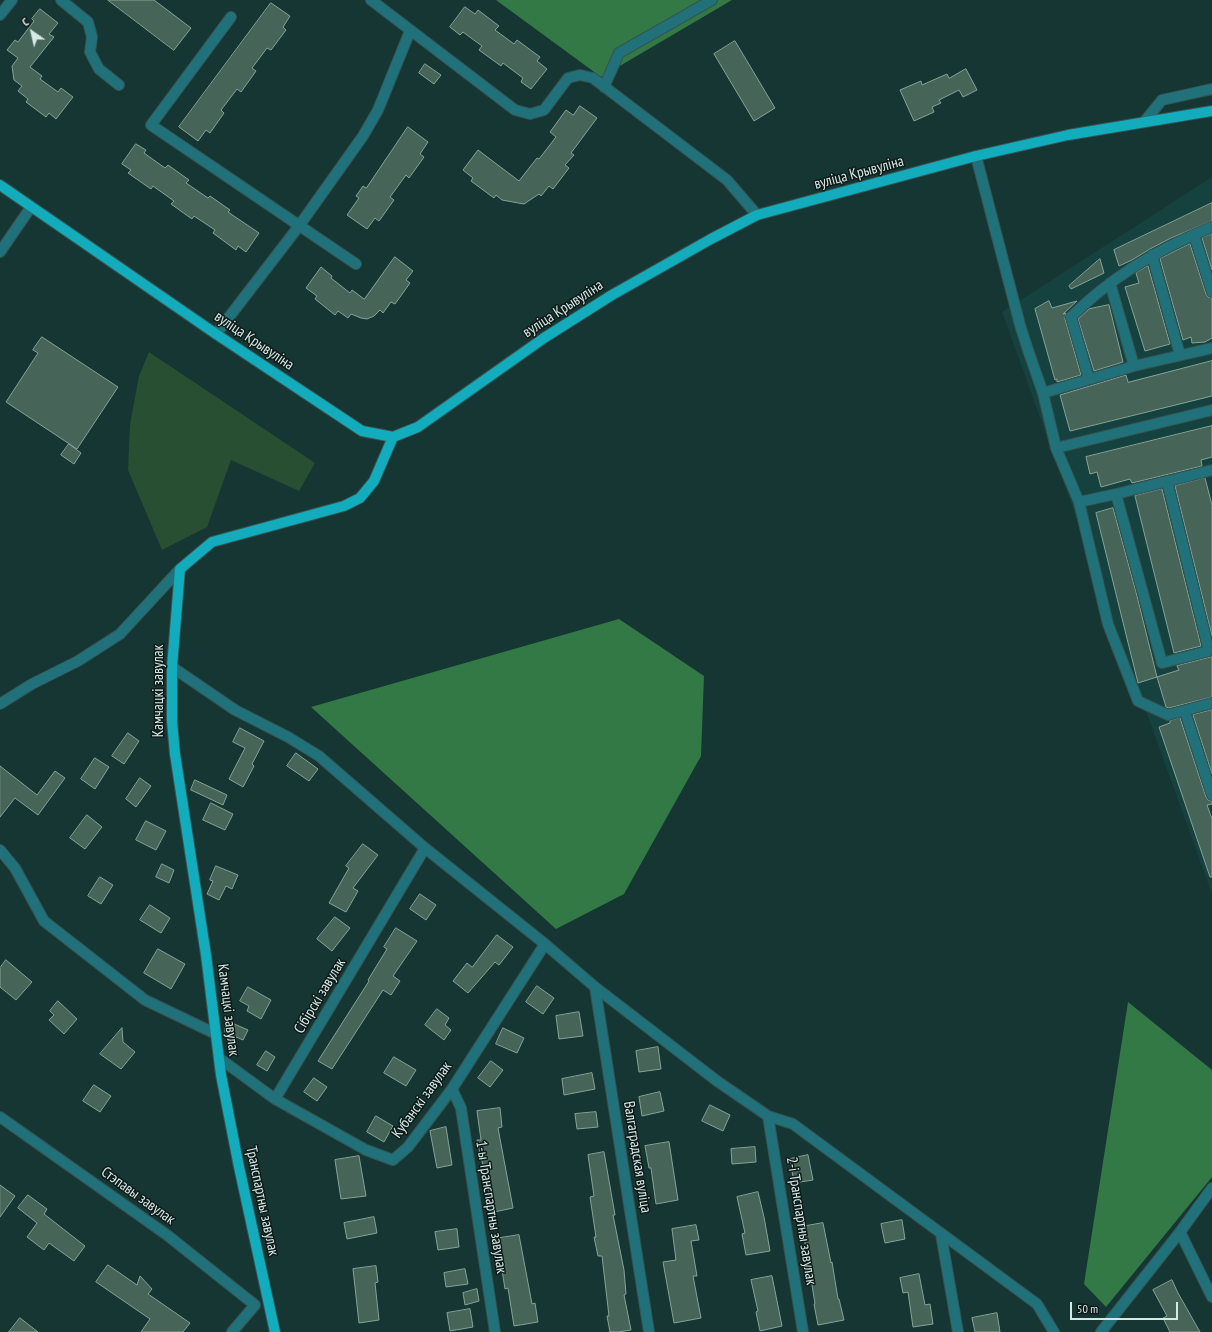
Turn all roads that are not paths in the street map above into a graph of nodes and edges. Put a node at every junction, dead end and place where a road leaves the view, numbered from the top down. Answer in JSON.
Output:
{"nodes":[{"id":1,"x":12,"y":0,"type":"edge"},
{"id":2,"x":61,"y":0,"type":"edge"},
{"id":3,"x":371,"y":0,"type":"edge"},
{"id":4,"x":712,"y":0,"type":"edge"},
{"id":5,"x":0,"y":15,"type":"edge"},
{"id":6,"x":231,"y":17,"type":"dead end"},
{"id":7,"x":410,"y":31,"type":"junction"},
{"id":8,"x":119,"y":85,"type":"dead end"},
{"id":9,"x":604,"y":87,"type":"junction"},
{"id":10,"x":1212,"y":89,"type":"edge"},
{"id":11,"x":1212,"y":111,"type":"edge"},
{"id":12,"x":1144,"y":122,"type":"junction"},
{"id":13,"x":976,"y":156,"type":"junction"},
{"id":14,"x":0,"y":185,"type":"edge"},
{"id":15,"x":31,"y":207,"type":"junction"},
{"id":16,"x":758,"y":215,"type":"junction"},
{"id":17,"x":299,"y":226,"type":"junction"},
{"id":18,"x":1212,"y":227,"type":"edge"},
{"id":19,"x":1194,"y":235,"type":"junction"},
{"id":20,"x":0,"y":252,"type":"edge"},
{"id":21,"x":1152,"y":255,"type":"junction"},
{"id":22,"x":356,"y":264,"type":"dead end"},
{"id":23,"x":1110,"y":283,"type":"junction"},
{"id":24,"x":1212,"y":292,"type":"edge"},
{"id":25,"x":216,"y":334,"type":"junction"},
{"id":26,"x":1212,"y":348,"type":"edge"},
{"id":27,"x":1180,"y":355,"type":"junction"},
{"id":28,"x":1134,"y":366,"type":"junction"},
{"id":29,"x":1090,"y":379,"type":"junction"},
{"id":30,"x":1043,"y":392,"type":"junction"},
{"id":31,"x":1212,"y":410,"type":"edge"},
{"id":32,"x":393,"y":437,"type":"junction"},
{"id":33,"x":1056,"y":448,"type":"junction"},
{"id":34,"x":1211,"y":472,"type":"edge"},
{"id":35,"x":1166,"y":482,"type":"junction"},
{"id":36,"x":1116,"y":494,"type":"junction"},
{"id":37,"x":1079,"y":502,"type":"junction"},
{"id":38,"x":180,"y":569,"type":"junction"},
{"id":39,"x":1210,"y":651,"type":"edge"},
{"id":40,"x":172,"y":667,"type":"junction"},
{"id":41,"x":1212,"y":703,"type":"edge"},
{"id":42,"x":0,"y":704,"type":"edge"},
{"id":43,"x":1185,"y":712,"type":"junction"},
{"id":44,"x":1212,"y":795,"type":"edge"},
{"id":45,"x":425,"y":848,"type":"junction"},
{"id":46,"x":0,"y":850,"type":"edge"},
{"id":47,"x":545,"y":944,"type":"junction"},
{"id":48,"x":596,"y":987,"type":"junction"},
{"id":49,"x":216,"y":1034,"type":"junction"},
{"id":50,"x":219,"y":1058,"type":"junction"},
{"id":51,"x":221,"y":1076,"type":"joint"},
{"id":52,"x":452,"y":1089,"type":"junction"},
{"id":53,"x":276,"y":1099,"type":"junction"},
{"id":54,"x":768,"y":1116,"type":"junction"},
{"id":55,"x":0,"y":1117,"type":"edge"},
{"id":56,"x":1212,"y":1188,"type":"edge"},
{"id":57,"x":1180,"y":1232,"type":"junction"},
{"id":58,"x":941,"y":1234,"type":"junction"},
{"id":59,"x":1212,"y":1297,"type":"edge"},
{"id":60,"x":269,"y":1301,"type":"junction"},
{"id":61,"x":255,"y":1305,"type":"junction"},
{"id":62,"x":232,"y":1332,"type":"edge"},
{"id":63,"x":275,"y":1332,"type":"edge"},
{"id":64,"x":496,"y":1332,"type":"edge"},
{"id":65,"x":649,"y":1332,"type":"edge"},
{"id":66,"x":803,"y":1332,"type":"edge"},
{"id":67,"x":958,"y":1332,"type":"edge"},
{"id":68,"x":1054,"y":1332,"type":"edge"},
{"id":69,"x":1101,"y":1332,"type":"edge"}],
"edges":[{"from":1,"to":5,"type":"street"},
{"from":2,"to":8,"type":"street"},
{"from":3,"to":7,"type":"street"},
{"from":4,"to":9,"type":"street"},
{"from":6,"to":17,"type":"street"},
{"from":7,"to":9,"type":"street"},
{"from":7,"to":17,"type":"street"},
{"from":9,"to":16,"type":"street"},
{"from":10,"to":12,"type":"street"},
{"from":11,"to":12,"type":"main road","name":"вуліца Крывуліна"},
{"from":12,"to":13,"type":"main road","name":"вуліца Крывуліна"},
{"from":13,"to":16,"type":"main road","name":"вуліца Крывуліна"},
{"from":13,"to":30,"type":"street"},
{"from":14,"to":15,"type":"main road","name":"вуліца Крывуліна"},
{"from":15,"to":20,"type":"street"},
{"from":15,"to":25,"type":"main road","name":"вуліца Крывуліна"},
{"from":16,"to":32,"type":"main road","name":"вуліца Крывуліна"},
{"from":17,"to":22,"type":"street"},
{"from":17,"to":25,"type":"street"},
{"from":18,"to":19,"type":"street"},
{"from":19,"to":21,"type":"street"},
{"from":19,"to":24,"type":"street"},
{"from":21,"to":23,"type":"street"},
{"from":21,"to":27,"type":"street"},
{"from":23,"to":28,"type":"street"},
{"from":23,"to":29,"type":"street"},
{"from":25,"to":32,"type":"main road","name":"вуліца Крывуліна"},
{"from":26,"to":27,"type":"street"},
{"from":27,"to":28,"type":"street"},
{"from":28,"to":29,"type":"street"},
{"from":29,"to":30,"type":"street"},
{"from":30,"to":33,"type":"street"},
{"from":31,"to":33,"type":"street"},
{"from":32,"to":38,"type":"main road"},
{"from":33,"to":37,"type":"street"},
{"from":34,"to":35,"type":"street"},
{"from":35,"to":36,"type":"street"},
{"from":35,"to":39,"type":"street"},
{"from":36,"to":37,"type":"street"},
{"from":36,"to":39,"type":"street"},
{"from":37,"to":43,"type":"street"},
{"from":38,"to":40,"type":"main road","name":"Камчацкі завулак"},
{"from":38,"to":42,"type":"street"},
{"from":40,"to":45,"type":"street"},
{"from":40,"to":49,"type":"main road","name":"Камчацкі завулак"},
{"from":41,"to":43,"type":"street"},
{"from":43,"to":44,"type":"street"},
{"from":45,"to":47,"type":"street"},
{"from":45,"to":53,"type":"street","name":"Сібірскі завулак"},
{"from":46,"to":49,"type":"street"},
{"from":47,"to":48,"type":"street"},
{"from":47,"to":52,"type":"street","name":"Кубанскі завулак"},
{"from":48,"to":54,"type":"street"},
{"from":48,"to":65,"type":"street","name":"Валгаградская вуліца"},
{"from":49,"to":50,"type":"main road","name":"Камчацкі завулак"},
{"from":50,"to":51,"type":"main road","name":"Камчацкі завулак"},
{"from":50,"to":53,"type":"street"},
{"from":51,"to":60,"type":"main road","name":"Транспартны завулак"},
{"from":52,"to":53,"type":"street","name":"Кубанскі завулак"},
{"from":52,"to":64,"type":"street","name":"1-ы Транспартны завулак"},
{"from":54,"to":58,"type":"street"},
{"from":54,"to":66,"type":"street","name":"2-і Транспартны завулак"},
{"from":55,"to":61,"type":"street","name":"Стэпавы завулак"},
{"from":56,"to":57,"type":"street"},
{"from":57,"to":59,"type":"street"},
{"from":57,"to":69,"type":"street"},
{"from":58,"to":67,"type":"street"},
{"from":58,"to":68,"type":"street"},
{"from":60,"to":61,"type":"street"},
{"from":60,"to":63,"type":"main road","name":"Транспартны завулак"},
{"from":61,"to":62,"type":"street"}]}
